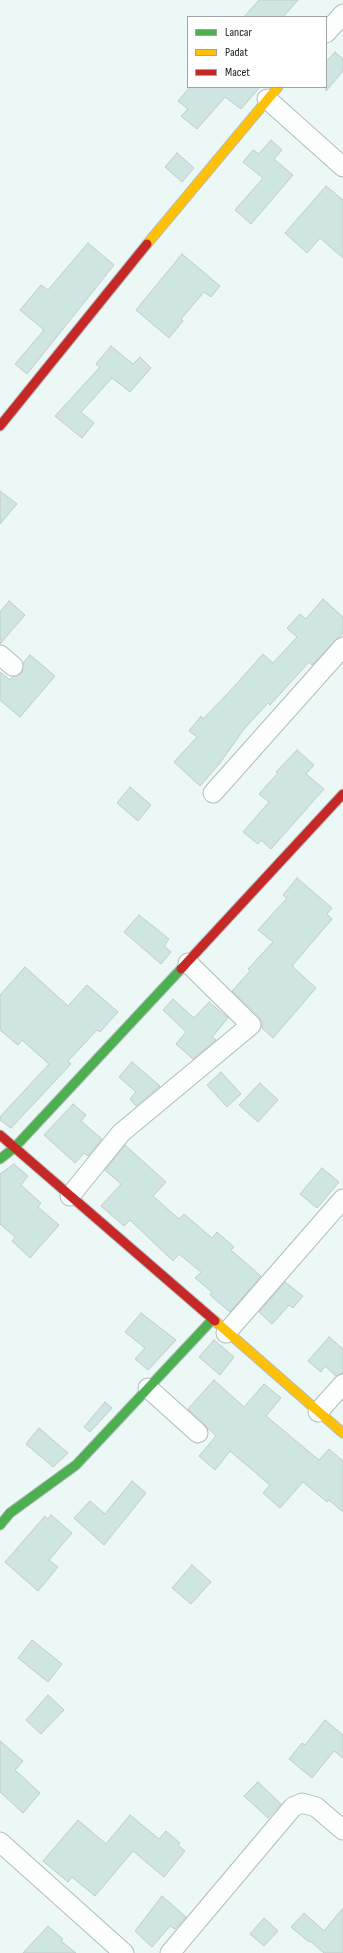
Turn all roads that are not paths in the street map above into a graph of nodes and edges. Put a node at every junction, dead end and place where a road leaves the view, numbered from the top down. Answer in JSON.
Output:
{"nodes":[{"id":1,"x":343,"y":14,"type":"edge"},
{"id":2,"x":327,"y":32,"type":"edge"},
{"id":3,"x":273,"y":93,"type":"edge"},
{"id":4,"x":343,"y":167,"type":"edge"},
{"id":5,"x":0,"y":426,"type":"edge"},
{"id":6,"x":343,"y":647,"type":"edge"},
{"id":7,"x":213,"y":793,"type":"dead end"},
{"id":8,"x":343,"y":794,"type":"edge"},
{"id":9,"x":188,"y":963,"type":"junction"},
{"id":10,"x":0,"y":1135,"type":"edge"},
{"id":11,"x":14,"y":1148,"type":"junction"},
{"id":12,"x":0,"y":1159,"type":"edge"},
{"id":13,"x":70,"y":1196,"type":"junction"},
{"id":14,"x":343,"y":1199,"type":"edge"},
{"id":15,"x":212,"y":1320,"type":"junction"},
{"id":16,"x":226,"y":1333,"type":"junction"},
{"id":17,"x":343,"y":1384,"type":"edge"},
{"id":18,"x":148,"y":1388,"type":"junction"},
{"id":19,"x":318,"y":1412,"type":"junction"},
{"id":20,"x":198,"y":1433,"type":"dead end"},
{"id":21,"x":343,"y":1433,"type":"edge"},
{"id":22,"x":0,"y":1524,"type":"edge"},
{"id":23,"x":343,"y":1830,"type":"edge"},
{"id":24,"x":0,"y":1842,"type":"edge"},
{"id":25,"x":124,"y":1953,"type":"edge"},
{"id":26,"x":170,"y":1953,"type":"edge"}],
"edges":[{"from":1,"to":2,"type":"street"},
{"from":3,"to":4,"type":"street"},
{"from":3,"to":5,"type":"street"},
{"from":6,"to":7,"type":"street"},
{"from":8,"to":9,"type":"street"},
{"from":9,"to":11,"type":"street"},
{"from":9,"to":13,"type":"street"},
{"from":10,"to":11,"type":"street"},
{"from":11,"to":12,"type":"street"},
{"from":11,"to":13,"type":"street"},
{"from":13,"to":15,"type":"street"},
{"from":14,"to":16,"type":"street"},
{"from":15,"to":16,"type":"street"},
{"from":15,"to":18,"type":"street"},
{"from":16,"to":19,"type":"street"},
{"from":17,"to":19,"type":"street"},
{"from":18,"to":20,"type":"street"},
{"from":18,"to":22,"type":"street"},
{"from":19,"to":21,"type":"street"},
{"from":23,"to":26,"type":"street"},
{"from":24,"to":25,"type":"street"}]}
